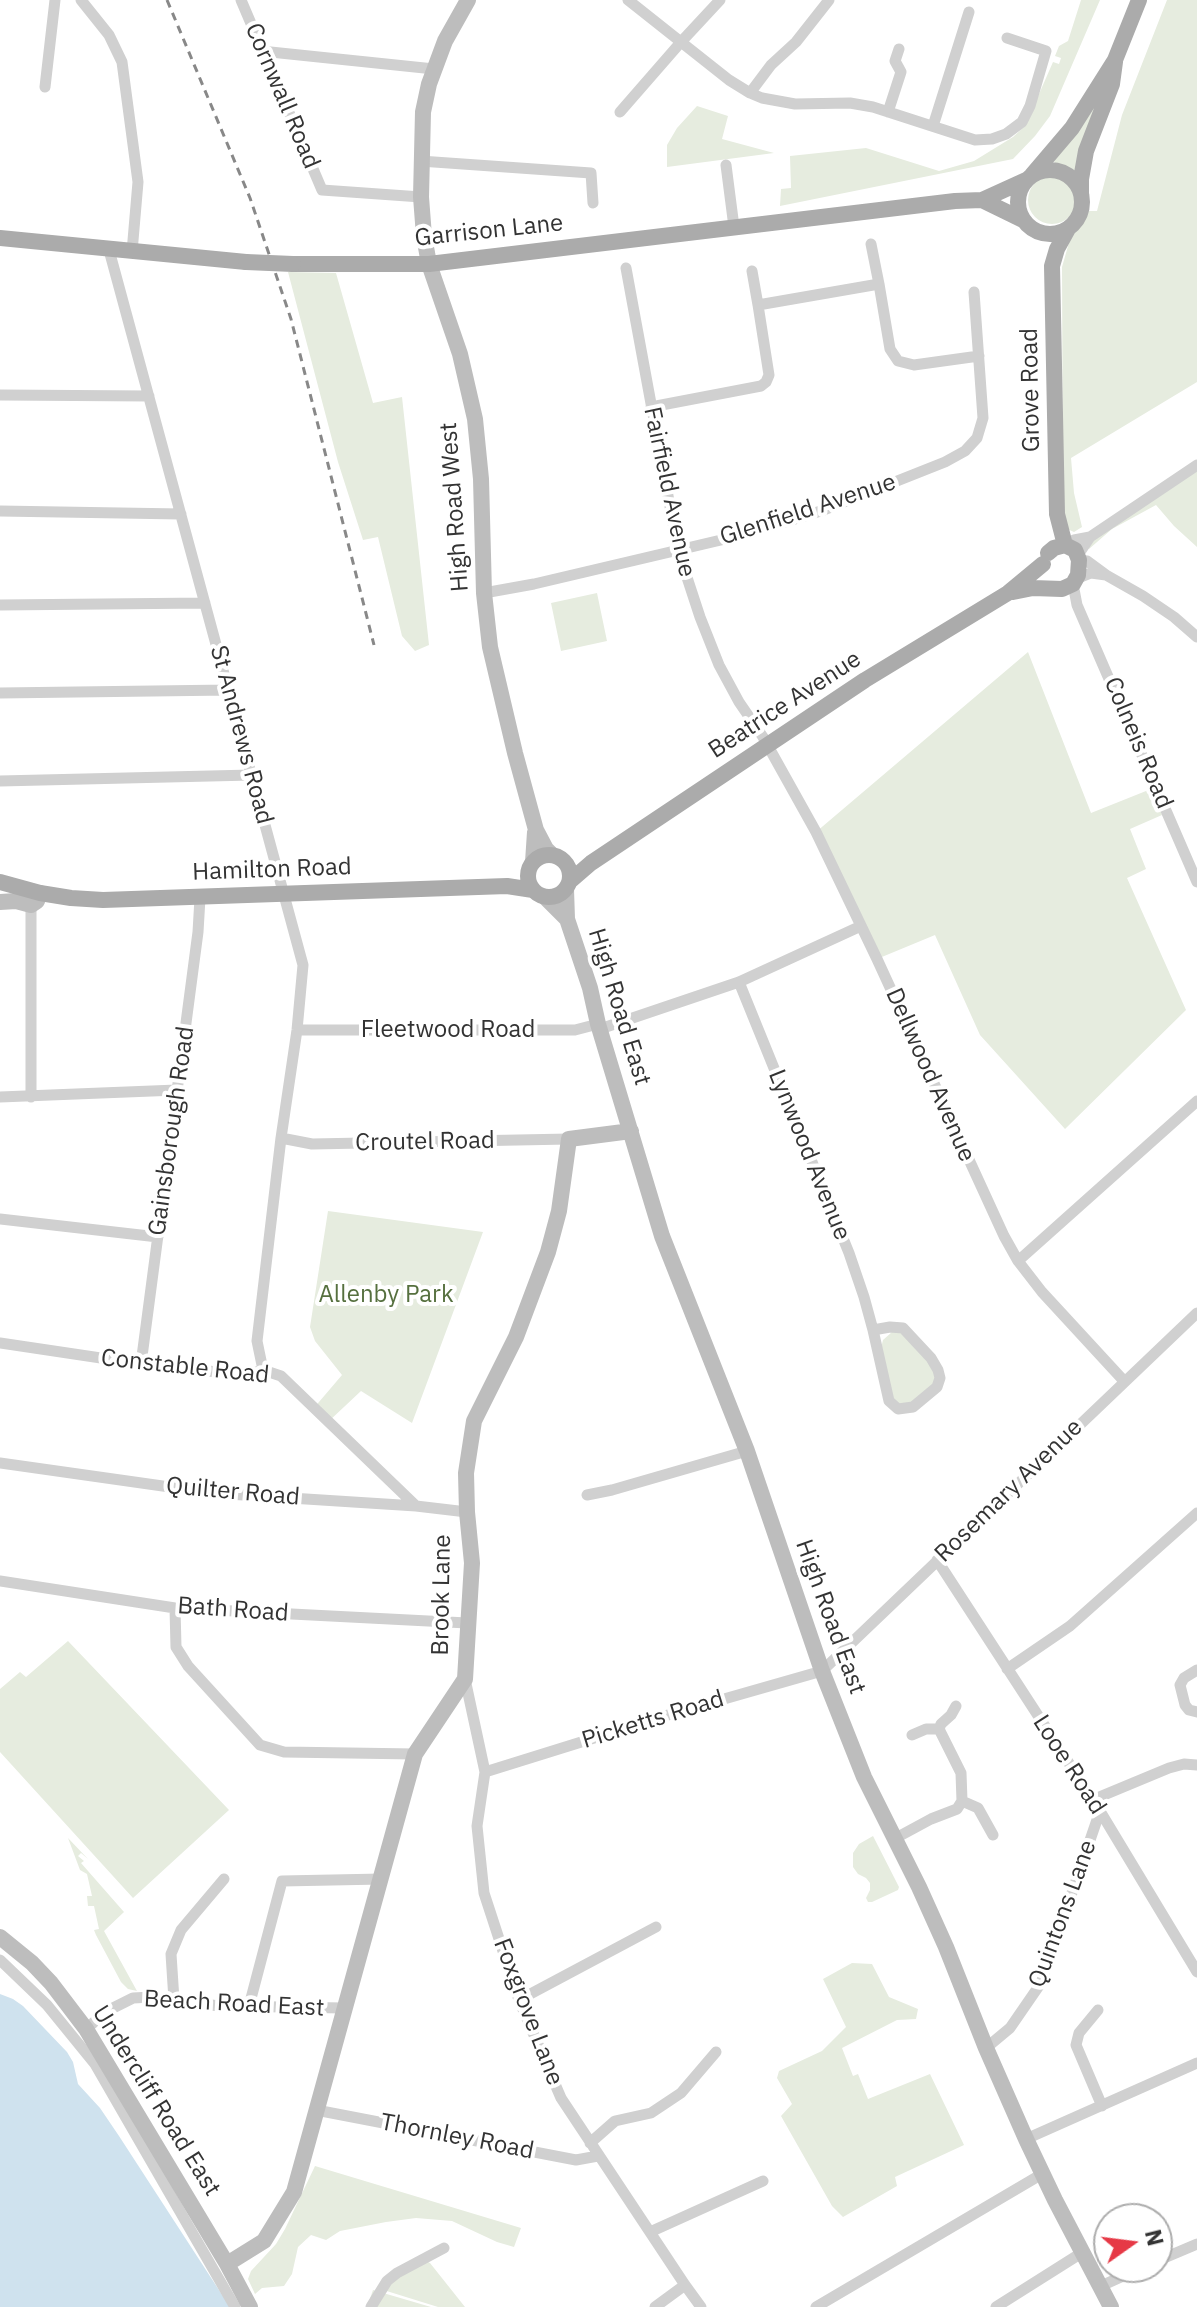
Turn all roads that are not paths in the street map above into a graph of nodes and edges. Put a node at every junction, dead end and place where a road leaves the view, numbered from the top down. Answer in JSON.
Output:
{"nodes":[{"id":1,"x":55,"y":0,"type":"edge"},
{"id":2,"x":81,"y":0,"type":"edge"},
{"id":3,"x":241,"y":0,"type":"edge"},
{"id":4,"x":468,"y":0,"type":"edge"},
{"id":5,"x":628,"y":0,"type":"edge"},
{"id":6,"x":720,"y":0,"type":"edge"},
{"id":7,"x":829,"y":0,"type":"edge"},
{"id":8,"x":1139,"y":0,"type":"edge"},
{"id":9,"x":969,"y":12,"type":"dead end"},
{"id":10,"x":1007,"y":38,"type":"dead end"},
{"id":11,"x":681,"y":42,"type":"junction"},
{"id":12,"x":899,"y":49,"type":"dead end"},
{"id":13,"x":261,"y":51,"type":"junction"},
{"id":14,"x":1115,"y":60,"type":"junction"},
{"id":15,"x":434,"y":69,"type":"junction"},
{"id":16,"x":45,"y":87,"type":"dead end"},
{"id":17,"x":750,"y":93,"type":"junction"},
{"id":18,"x":620,"y":112,"type":"dead end"},
{"id":19,"x":888,"y":112,"type":"junction"},
{"id":20,"x":933,"y":126,"type":"junction"},
{"id":21,"x":420,"y":161,"type":"junction"},
{"id":22,"x":726,"y":165,"type":"dead end"},
{"id":23,"x":1029,"y":177,"type":"junction"},
{"id":24,"x":1081,"y":194,"type":"junction"},
{"id":25,"x":421,"y":197,"type":"junction"},
{"id":26,"x":982,"y":200,"type":"junction"},
{"id":27,"x":593,"y":203,"type":"dead end"},
{"id":28,"x":1027,"y":224,"type":"junction"},
{"id":29,"x":734,"y":227,"type":"junction"},
{"id":30,"x":1068,"y":229,"type":"junction"},
{"id":31,"x":0,"y":238,"type":"edge"},
{"id":32,"x":871,"y":244,"type":"dead end"},
{"id":33,"x":109,"y":250,"type":"junction"},
{"id":34,"x":132,"y":252,"type":"junction"},
{"id":35,"x":429,"y":264,"type":"junction"},
{"id":36,"x":1052,"y":266,"type":"junction"},
{"id":37,"x":626,"y":268,"type":"dead end"},
{"id":38,"x":752,"y":271,"type":"dead end"},
{"id":39,"x":879,"y":284,"type":"junction"},
{"id":40,"x":974,"y":292,"type":"dead end"},
{"id":41,"x":758,"y":305,"type":"junction"},
{"id":42,"x":979,"y":356,"type":"junction"},
{"id":43,"x":0,"y":395,"type":"edge"},
{"id":44,"x":149,"y":396,"type":"junction"},
{"id":45,"x":651,"y":407,"type":"junction"},
{"id":46,"x":1197,"y":465,"type":"edge"},
{"id":47,"x":0,"y":511,"type":"edge"},
{"id":48,"x":181,"y":514,"type":"junction"},
{"id":49,"x":1057,"y":514,"type":"junction"},
{"id":50,"x":678,"y":550,"type":"junction"},
{"id":51,"x":1073,"y":552,"type":"junction"},
{"id":52,"x":1046,"y":558,"type":"junction"},
{"id":53,"x":1106,"y":575,"type":"junction"},
{"id":54,"x":1065,"y":585,"type":"junction"},
{"id":55,"x":484,"y":593,"type":"junction"},
{"id":56,"x":1008,"y":593,"type":"junction"},
{"id":57,"x":205,"y":603,"type":"junction"},
{"id":58,"x":0,"y":605,"type":"edge"},
{"id":59,"x":1197,"y":637,"type":"edge"},
{"id":60,"x":229,"y":690,"type":"junction"},
{"id":61,"x":0,"y":693,"type":"edge"},
{"id":62,"x":768,"y":747,"type":"junction"},
{"id":63,"x":252,"y":775,"type":"junction"},
{"id":64,"x":0,"y":781,"type":"edge"},
{"id":65,"x":536,"y":830,"type":"junction"},
{"id":66,"x":558,"y":858,"type":"junction"},
{"id":67,"x":591,"y":863,"type":"junction"},
{"id":68,"x":531,"y":866,"type":"junction"},
{"id":69,"x":0,"y":882,"type":"edge"},
{"id":70,"x":1197,"y":882,"type":"edge"},
{"id":71,"x":567,"y":885,"type":"junction"},
{"id":72,"x":507,"y":886,"type":"junction"},
{"id":73,"x":285,"y":894,"type":"junction"},
{"id":74,"x":539,"y":894,"type":"junction"},
{"id":75,"x":200,"y":898,"type":"junction"},
{"id":76,"x":36,"y":899,"type":"junction"},
{"id":77,"x":0,"y":902,"type":"edge"},
{"id":78,"x":567,"y":919,"type":"junction"},
{"id":79,"x":861,"y":926,"type":"junction"},
{"id":80,"x":739,"y":982,"type":"junction"},
{"id":81,"x":599,"y":1026,"type":"junction"},
{"id":82,"x":297,"y":1030,"type":"junction"},
{"id":83,"x":177,"y":1090,"type":"junction"},
{"id":84,"x":0,"y":1097,"type":"edge"},
{"id":85,"x":31,"y":1097,"type":"junction"},
{"id":86,"x":1197,"y":1101,"type":"edge"},
{"id":87,"x":631,"y":1131,"type":"junction"},
{"id":88,"x":281,"y":1138,"type":"junction"},
{"id":89,"x":569,"y":1139,"type":"junction"},
{"id":90,"x":0,"y":1219,"type":"edge"},
{"id":91,"x":158,"y":1237,"type":"junction"},
{"id":92,"x":1018,"y":1261,"type":"junction"},
{"id":93,"x":1197,"y":1313,"type":"edge"},
{"id":94,"x":873,"y":1330,"type":"junction"},
{"id":95,"x":0,"y":1343,"type":"edge"},
{"id":96,"x":141,"y":1364,"type":"junction"},
{"id":97,"x":263,"y":1370,"type":"junction"},
{"id":98,"x":1124,"y":1381,"type":"junction"},
{"id":99,"x":747,"y":1451,"type":"junction"},
{"id":100,"x":0,"y":1463,"type":"edge"},
{"id":101,"x":587,"y":1495,"type":"dead end"},
{"id":102,"x":416,"y":1506,"type":"junction"},
{"id":103,"x":467,"y":1512,"type":"junction"},
{"id":104,"x":1197,"y":1513,"type":"edge"},
{"id":105,"x":937,"y":1560,"type":"junction"},
{"id":106,"x":0,"y":1581,"type":"edge"},
{"id":107,"x":175,"y":1608,"type":"junction"},
{"id":108,"x":467,"y":1623,"type":"junction"},
{"id":109,"x":1007,"y":1669,"type":"junction"},
{"id":110,"x":1197,"y":1670,"type":"edge"},
{"id":111,"x":822,"y":1671,"type":"junction"},
{"id":112,"x":465,"y":1679,"type":"junction"},
{"id":113,"x":956,"y":1706,"type":"dead end"},
{"id":114,"x":1197,"y":1712,"type":"edge"},
{"id":115,"x":939,"y":1729,"type":"junction"},
{"id":116,"x":912,"y":1735,"type":"dead end"},
{"id":117,"x":415,"y":1754,"type":"junction"},
{"id":118,"x":1197,"y":1765,"type":"edge"},
{"id":119,"x":485,"y":1772,"type":"junction"},
{"id":120,"x":1092,"y":1800,"type":"junction"},
{"id":121,"x":962,"y":1801,"type":"junction"},
{"id":122,"x":1100,"y":1811,"type":"junction"},
{"id":123,"x":993,"y":1835,"type":"dead end"},
{"id":124,"x":894,"y":1839,"type":"junction"},
{"id":125,"x":224,"y":1879,"type":"dead end"},
{"id":126,"x":382,"y":1879,"type":"junction"},
{"id":127,"x":656,"y":1927,"type":"dead end"},
{"id":128,"x":0,"y":1937,"type":"edge"},
{"id":129,"x":0,"y":1960,"type":"edge"},
{"id":130,"x":1197,"y":1972,"type":"edge"},
{"id":131,"x":174,"y":2000,"type":"junction"},
{"id":132,"x":519,"y":2000,"type":"junction"},
{"id":133,"x":249,"y":2006,"type":"junction"},
{"id":134,"x":344,"y":2008,"type":"junction"},
{"id":135,"x":1098,"y":2010,"type":"dead end"},
{"id":136,"x":86,"y":2029,"type":"junction"},
{"id":137,"x":986,"y":2048,"type":"junction"},
{"id":138,"x":716,"y":2052,"type":"dead end"},
{"id":139,"x":1197,"y":2063,"type":"edge"},
{"id":140,"x":1102,"y":2106,"type":"junction"},
{"id":141,"x":316,"y":2110,"type":"junction"},
{"id":142,"x":1026,"y":2139,"type":"junction"},
{"id":143,"x":590,"y":2143,"type":"junction"},
{"id":144,"x":598,"y":2156,"type":"junction"},
{"id":145,"x":1042,"y":2174,"type":"junction"},
{"id":146,"x":763,"y":2181,"type":"dead end"},
{"id":147,"x":650,"y":2232,"type":"junction"},
{"id":148,"x":1197,"y":2244,"type":"edge"},
{"id":149,"x":444,"y":2248,"type":"dead end"},
{"id":150,"x":1083,"y":2252,"type":"junction"},
{"id":151,"x":1173,"y":2254,"type":"edge"},
{"id":152,"x":227,"y":2264,"type":"junction"},
{"id":153,"x":1108,"y":2283,"type":"edge"},
{"id":154,"x":685,"y":2285,"type":"junction"},
{"id":155,"x":1101,"y":2286,"type":"junction"},
{"id":156,"x":235,"y":2307,"type":"edge"},
{"id":157,"x":250,"y":2307,"type":"edge"},
{"id":158,"x":371,"y":2307,"type":"edge"},
{"id":159,"x":655,"y":2307,"type":"edge"},
{"id":160,"x":701,"y":2307,"type":"edge"},
{"id":161,"x":816,"y":2307,"type":"edge"},
{"id":162,"x":996,"y":2307,"type":"edge"},
{"id":163,"x":1111,"y":2307,"type":"edge"}],
"edges":[{"from":1,"to":16,"type":"street"},
{"from":2,"to":34,"type":"street"},
{"from":3,"to":13,"type":"street","name":"Cornwall Road"},
{"from":4,"to":15,"type":"street","name":"High Road West"},
{"from":5,"to":11,"type":"street"},
{"from":6,"to":11,"type":"street"},
{"from":7,"to":17,"type":"street"},
{"from":8,"to":14,"type":"main road"},
{"from":9,"to":20,"type":"street"},
{"from":10,"to":20,"type":"street"},
{"from":11,"to":17,"type":"street"},
{"from":11,"to":18,"type":"street"},
{"from":12,"to":19,"type":"street"},
{"from":13,"to":15,"type":"street"},
{"from":13,"to":25,"type":"street","name":"Cornwall Road"},
{"from":14,"to":23,"type":"main road"},
{"from":14,"to":24,"type":"main road"},
{"from":15,"to":21,"type":"street","name":"High Road West"},
{"from":17,"to":19,"type":"street"},
{"from":19,"to":20,"type":"street"},
{"from":21,"to":25,"type":"street","name":"High Road West"},
{"from":21,"to":27,"type":"street"},
{"from":22,"to":29,"type":"street"},
{"from":23,"to":24,"type":"main road"},
{"from":23,"to":26,"type":"main road","name":"Garrison Lane"},
{"from":23,"to":28,"type":"main road"},
{"from":24,"to":30,"type":"main road"},
{"from":25,"to":35,"type":"street","name":"High Road West"},
{"from":26,"to":28,"type":"main road","name":"Garrison Lane"},
{"from":26,"to":29,"type":"main road","name":"Garrison Lane"},
{"from":28,"to":30,"type":"main road"},
{"from":28,"to":36,"type":"main road","name":"Grove Road"},
{"from":29,"to":35,"type":"main road","name":"Garrison Lane"},
{"from":30,"to":36,"type":"main road","name":"Grove Road"},
{"from":31,"to":33,"type":"main road","name":"Garrison Lane"},
{"from":32,"to":39,"type":"street"},
{"from":33,"to":34,"type":"main road","name":"Garrison Lane"},
{"from":33,"to":44,"type":"street","name":"St Andrews Road"},
{"from":34,"to":35,"type":"main road","name":"Garrison Lane","bridge":true},
{"from":35,"to":55,"type":"street","name":"High Road West"},
{"from":36,"to":49,"type":"main road","name":"Grove Road"},
{"from":37,"to":45,"type":"street","name":"Fairfield Avenue"},
{"from":38,"to":41,"type":"street"},
{"from":39,"to":41,"type":"street"},
{"from":39,"to":42,"type":"street"},
{"from":40,"to":42,"type":"street","name":"Glenfield Avenue"},
{"from":41,"to":45,"type":"street"},
{"from":42,"to":50,"type":"street","name":"Glenfield Avenue"},
{"from":43,"to":44,"type":"street"},
{"from":44,"to":48,"type":"street","name":"St Andrews Road"},
{"from":45,"to":50,"type":"street","name":"Fairfield Avenue"},
{"from":46,"to":51,"type":"street"},
{"from":47,"to":48,"type":"street"},
{"from":48,"to":57,"type":"street","name":"St Andrews Road"},
{"from":49,"to":51,"type":"main road","name":"Grove Road"},
{"from":49,"to":52,"type":"main road","name":"Grove Road"},
{"from":50,"to":55,"type":"street","name":"Glenfield Avenue"},
{"from":50,"to":62,"type":"street","name":"Fairfield Avenue"},
{"from":51,"to":52,"type":"main road","name":"Beatrice Avenue"},
{"from":51,"to":53,"type":"street"},
{"from":51,"to":54,"type":"main road"},
{"from":52,"to":54,"type":"main road"},
{"from":52,"to":56,"type":"main road","name":"Beatrice Avenue"},
{"from":53,"to":54,"type":"street"},
{"from":53,"to":59,"type":"street"},
{"from":54,"to":56,"type":"main road","name":"Beatrice Avenue"},
{"from":54,"to":70,"type":"street","name":"Colneis Road"},
{"from":55,"to":65,"type":"street","name":"High Road West"},
{"from":56,"to":62,"type":"main road","name":"Beatrice Avenue"},
{"from":57,"to":58,"type":"street"},
{"from":57,"to":60,"type":"street","name":"St Andrews Road"},
{"from":60,"to":61,"type":"street"},
{"from":60,"to":63,"type":"street","name":"St Andrews Road"},
{"from":62,"to":67,"type":"main road","name":"Beatrice Avenue"},
{"from":62,"to":79,"type":"street","name":"Dellwood Avenue"},
{"from":63,"to":64,"type":"street"},
{"from":63,"to":73,"type":"street","name":"St Andrews Road"},
{"from":65,"to":66,"type":"street","name":"High Road West"},
{"from":65,"to":68,"type":"street","name":"High Road West"},
{"from":66,"to":67,"type":"main road"},
{"from":66,"to":68,"type":"main road"},
{"from":66,"to":71,"type":"main road"},
{"from":67,"to":71,"type":"main road","name":"Beatrice Avenue"},
{"from":68,"to":72,"type":"main road"},
{"from":68,"to":74,"type":"main road"},
{"from":69,"to":76,"type":"main road","name":"Hamilton Road"},
{"from":71,"to":74,"type":"main road"},
{"from":71,"to":78,"type":"street","name":"High Road East"},
{"from":72,"to":73,"type":"main road","name":"Hamilton Road"},
{"from":72,"to":74,"type":"main road","name":"Hamilton Road"},
{"from":73,"to":75,"type":"main road","name":"Hamilton Road"},
{"from":73,"to":82,"type":"street","name":"St Andrews Road"},
{"from":74,"to":78,"type":"street","name":"High Road East"},
{"from":75,"to":76,"type":"main road","name":"Hamilton Road"},
{"from":75,"to":83,"type":"street","name":"Gainsborough Road"},
{"from":76,"to":77,"type":"street","name":"Hamilton Road"},
{"from":76,"to":85,"type":"street"},
{"from":78,"to":81,"type":"street","name":"High Road East"},
{"from":79,"to":80,"type":"street","name":"Fleetwood Road"},
{"from":79,"to":92,"type":"street","name":"Dellwood Avenue"},
{"from":80,"to":81,"type":"street","name":"Fleetwood Road"},
{"from":80,"to":94,"type":"street","name":"Lynwood Avenue"},
{"from":81,"to":82,"type":"street","name":"Fleetwood Road"},
{"from":81,"to":87,"type":"street","name":"High Road East"},
{"from":82,"to":88,"type":"street","name":"St Andrews Road"},
{"from":83,"to":85,"type":"street"},
{"from":83,"to":91,"type":"street","name":"Gainsborough Road"},
{"from":84,"to":85,"type":"street"},
{"from":86,"to":92,"type":"street"},
{"from":87,"to":89,"type":"street"},
{"from":87,"to":99,"type":"street","name":"High Road East"},
{"from":88,"to":89,"type":"street","name":"Croutel Road"},
{"from":88,"to":97,"type":"street","name":"St Andrews Road"},
{"from":89,"to":103,"type":"street","name":"Brook Lane"},
{"from":90,"to":91,"type":"street"},
{"from":91,"to":96,"type":"street","name":"Gainsborough Road"},
{"from":92,"to":98,"type":"street","name":"Dellwood Avenue"},
{"from":93,"to":98,"type":"street","name":"Rosemary Avenue"},
{"from":94,"to":94,"type":"street","name":"Lynwood Avenue"},
{"from":95,"to":96,"type":"street","name":"Constable Road"},
{"from":96,"to":97,"type":"street","name":"Constable Road"},
{"from":97,"to":102,"type":"street","name":"Constable Road"},
{"from":98,"to":105,"type":"street","name":"Rosemary Avenue"},
{"from":99,"to":101,"type":"street"},
{"from":99,"to":111,"type":"street","name":"High Road East"},
{"from":100,"to":102,"type":"street","name":"Quilter Road"},
{"from":102,"to":103,"type":"street","name":"Quilter Road"},
{"from":103,"to":108,"type":"street","name":"Brook Lane"},
{"from":104,"to":109,"type":"street"},
{"from":105,"to":109,"type":"street","name":"Looe Road"},
{"from":105,"to":111,"type":"street","name":"Rosemary Avenue"},
{"from":106,"to":107,"type":"street","name":"Bath Road"},
{"from":107,"to":108,"type":"street","name":"Bath Road"},
{"from":107,"to":117,"type":"street"},
{"from":108,"to":112,"type":"street","name":"Brook Lane"},
{"from":109,"to":120,"type":"street","name":"Looe Road"},
{"from":110,"to":114,"type":"street"},
{"from":111,"to":119,"type":"street","name":"Picketts Road"},
{"from":111,"to":124,"type":"street","name":"High Road East"},
{"from":112,"to":117,"type":"street","name":"Brook Lane"},
{"from":112,"to":119,"type":"street","name":"Foxgrove Lane"},
{"from":113,"to":115,"type":"street"},
{"from":115,"to":116,"type":"street"},
{"from":115,"to":121,"type":"street"},
{"from":117,"to":126,"type":"street","name":"Brook Lane"},
{"from":118,"to":120,"type":"street"},
{"from":119,"to":132,"type":"street","name":"Foxgrove Lane"},
{"from":120,"to":122,"type":"street","name":"Looe Road"},
{"from":121,"to":123,"type":"street"},
{"from":121,"to":124,"type":"street"},
{"from":122,"to":130,"type":"street","name":"Looe Road"},
{"from":122,"to":137,"type":"street","name":"Quintons Lane"},
{"from":124,"to":137,"type":"street","name":"High Road East"},
{"from":125,"to":131,"type":"street"},
{"from":126,"to":133,"type":"street"},
{"from":126,"to":134,"type":"street","name":"Brook Lane"},
{"from":127,"to":132,"type":"street"},
{"from":128,"to":136,"type":"street","name":"Undercliff Road East"},
{"from":129,"to":156,"type":"street"},
{"from":131,"to":133,"type":"street","name":"Beach Road East"},
{"from":131,"to":136,"type":"street","name":"Beach Road East"},
{"from":132,"to":143,"type":"street","name":"Foxgrove Lane"},
{"from":133,"to":134,"type":"street","name":"Beach Road East"},
{"from":134,"to":141,"type":"street","name":"Brook Lane"},
{"from":135,"to":140,"type":"street"},
{"from":136,"to":152,"type":"street","name":"Undercliff Road East"},
{"from":137,"to":142,"type":"street","name":"High Road East"},
{"from":138,"to":143,"type":"street"},
{"from":139,"to":140,"type":"street"},
{"from":140,"to":142,"type":"street"},
{"from":141,"to":144,"type":"street","name":"Thornley Road"},
{"from":141,"to":152,"type":"street","name":"Brook Lane"},
{"from":142,"to":145,"type":"street","name":"High Road East"},
{"from":143,"to":144,"type":"street","name":"Foxgrove Lane"},
{"from":144,"to":147,"type":"street","name":"Foxgrove Lane"},
{"from":145,"to":150,"type":"street","name":"High Road East"},
{"from":145,"to":161,"type":"street"},
{"from":146,"to":147,"type":"street"},
{"from":147,"to":154,"type":"street","name":"Foxgrove Lane"},
{"from":148,"to":151,"type":"street"},
{"from":149,"to":158,"type":"street"},
{"from":150,"to":155,"type":"street","name":"High Road East"},
{"from":150,"to":162,"type":"street"},
{"from":152,"to":157,"type":"street","name":"Undercliff Road East"},
{"from":153,"to":155,"type":"street"},
{"from":154,"to":159,"type":"street"},
{"from":154,"to":160,"type":"street","name":"Foxgrove Lane"},
{"from":155,"to":163,"type":"street","name":"High Road East"}]}
